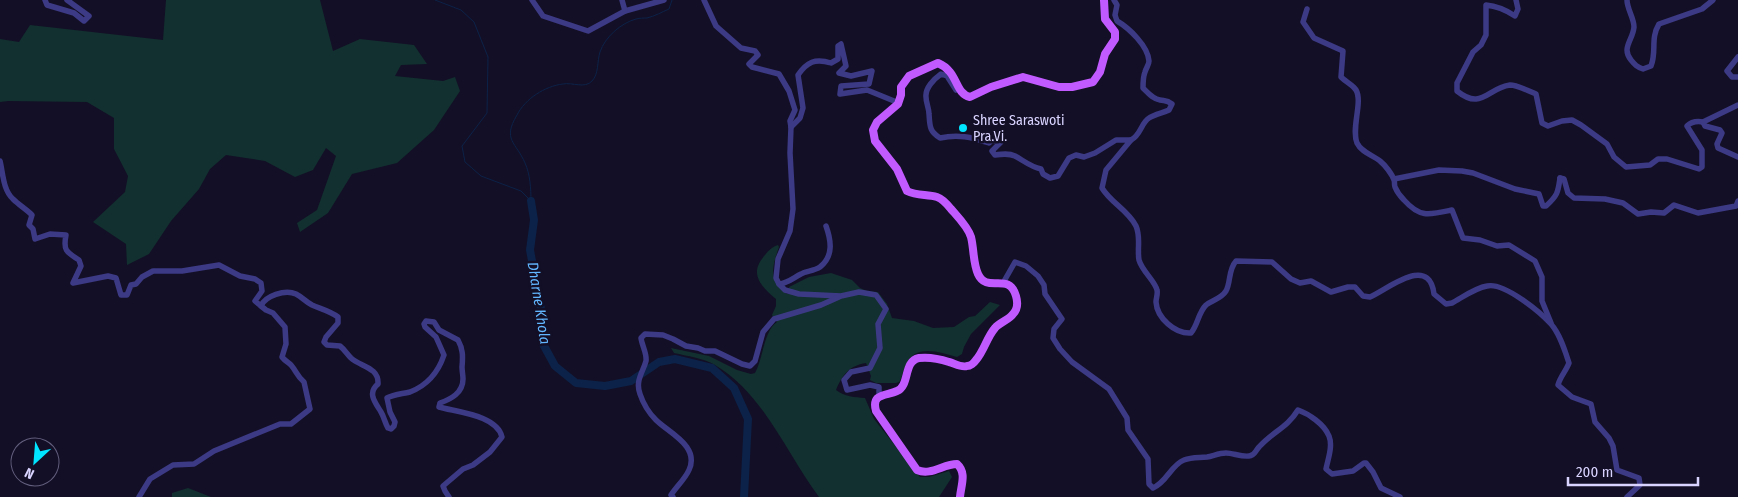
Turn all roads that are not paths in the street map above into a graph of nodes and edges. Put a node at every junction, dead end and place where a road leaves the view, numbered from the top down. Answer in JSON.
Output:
{"nodes":[{"id":1,"x":45,"y":0,"type":"edge"},
{"id":2,"x":68,"y":0,"type":"edge"},
{"id":3,"x":532,"y":0,"type":"edge"},
{"id":4,"x":622,"y":0,"type":"edge"},
{"id":5,"x":664,"y":0,"type":"edge"},
{"id":6,"x":704,"y":0,"type":"edge"},
{"id":7,"x":1104,"y":0,"type":"edge"},
{"id":8,"x":1114,"y":0,"type":"edge"},
{"id":9,"x":1516,"y":0,"type":"edge"},
{"id":10,"x":1627,"y":0,"type":"edge"},
{"id":11,"x":1713,"y":0,"type":"edge"},
{"id":12,"x":1307,"y":9,"type":"dead end"},
{"id":13,"x":625,"y":11,"type":"junction"},
{"id":14,"x":1738,"y":57,"type":"edge"},
{"id":15,"x":1738,"y":76,"type":"edge"},
{"id":16,"x":962,"y":94,"type":"junction"},
{"id":17,"x":899,"y":103,"type":"junction"},
{"id":18,"x":1738,"y":105,"type":"edge"},
{"id":19,"x":1703,"y":122,"type":"junction"},
{"id":20,"x":792,"y":127,"type":"junction"},
{"id":21,"x":1131,"y":140,"type":"junction"},
{"id":22,"x":1738,"y":157,"type":"edge"},
{"id":23,"x":0,"y":161,"type":"edge"},
{"id":24,"x":1394,"y":179,"type":"junction"},
{"id":25,"x":1738,"y":201,"type":"edge"},
{"id":26,"x":826,"y":226,"type":"dead end"},
{"id":27,"x":1003,"y":283,"type":"junction"},
{"id":28,"x":779,"y":284,"type":"junction"},
{"id":29,"x":841,"y":296,"type":"junction"},
{"id":30,"x":260,"y":306,"type":"junction"},
{"id":31,"x":1552,"y":325,"type":"junction"},
{"id":32,"x":879,"y":396,"type":"junction"},
{"id":33,"x":139,"y":497,"type":"edge"},
{"id":34,"x":449,"y":497,"type":"edge"},
{"id":35,"x":673,"y":497,"type":"edge"},
{"id":36,"x":960,"y":497,"type":"edge"},
{"id":37,"x":1400,"y":497,"type":"edge"},
{"id":38,"x":1627,"y":497,"type":"edge"}],
"edges":[{"from":1,"to":2,"type":"street"},
{"from":3,"to":13,"type":"street"},
{"from":4,"to":13,"type":"street"},
{"from":5,"to":13,"type":"street"},
{"from":6,"to":20,"type":"street"},
{"from":7,"to":16,"type":"main road"},
{"from":8,"to":21,"type":"street"},
{"from":9,"to":19,"type":"street"},
{"from":10,"to":11,"type":"street"},
{"from":12,"to":24,"type":"street"},
{"from":14,"to":15,"type":"street"},
{"from":16,"to":17,"type":"main road"},
{"from":16,"to":21,"type":"street"},
{"from":17,"to":20,"type":"street"},
{"from":17,"to":27,"type":"main road"},
{"from":18,"to":19,"type":"street"},
{"from":19,"to":22,"type":"street"},
{"from":20,"to":28,"type":"street"},
{"from":21,"to":31,"type":"street"},
{"from":23,"to":30,"type":"street"},
{"from":24,"to":25,"type":"street"},
{"from":24,"to":31,"type":"street"},
{"from":26,"to":28,"type":"street"},
{"from":27,"to":32,"type":"main road"},
{"from":27,"to":37,"type":"street"},
{"from":28,"to":29,"type":"street"},
{"from":29,"to":32,"type":"street"},
{"from":29,"to":35,"type":"street"},
{"from":30,"to":33,"type":"street"},
{"from":30,"to":34,"type":"street"},
{"from":31,"to":38,"type":"street"},
{"from":32,"to":36,"type":"main road"}]}
